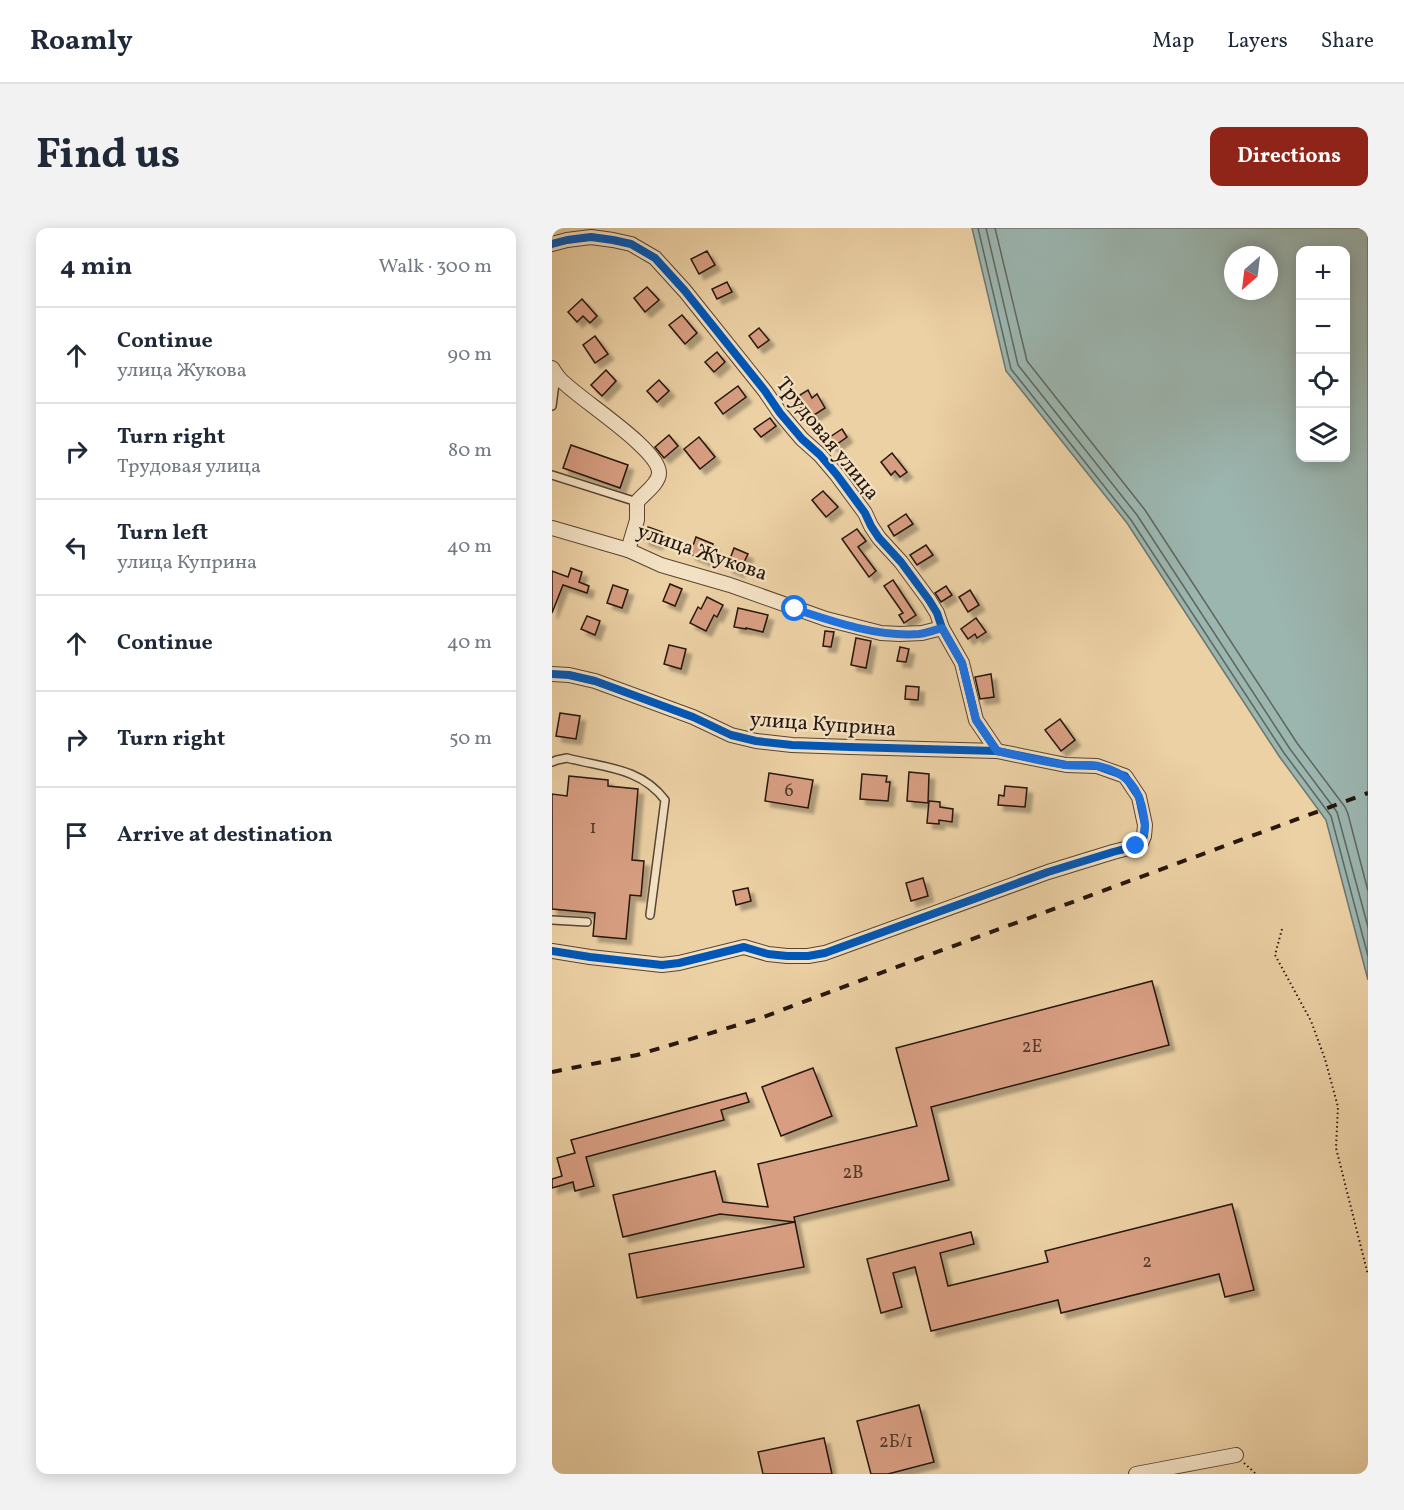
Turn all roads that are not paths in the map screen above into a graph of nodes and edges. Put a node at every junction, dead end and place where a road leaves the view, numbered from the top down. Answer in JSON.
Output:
{"nodes":[{"id":1,"x":552,"y":244,"type":"edge"},
{"id":2,"x":554,"y":370,"type":"edge"},
{"id":3,"x":552,"y":406,"type":"edge"},
{"id":4,"x":552,"y":475,"type":"edge"},
{"id":5,"x":637,"y":502,"type":"junction"},
{"id":6,"x":552,"y":528,"type":"edge"},
{"id":7,"x":628,"y":550,"type":"junction"},
{"id":8,"x":942,"y":628,"type":"junction"},
{"id":9,"x":552,"y":674,"type":"edge"},
{"id":10,"x":997,"y":751,"type":"junction"},
{"id":11,"x":552,"y":762,"type":"edge"},
{"id":12,"x":650,"y":915,"type":"dead end"},
{"id":13,"x":552,"y":920,"type":"edge"},
{"id":14,"x":587,"y":922,"type":"dead end"},
{"id":15,"x":552,"y":951,"type":"edge"},
{"id":16,"x":1236,"y":1455,"type":"road end"},
{"id":17,"x":1136,"y":1474,"type":"edge"}],
"edges":[{"from":1,"to":8,"type":"street","name":"Трудовая улица"},
{"from":2,"to":3,"type":"lane"},
{"from":2,"to":5,"type":"street"},
{"from":4,"to":5,"type":"lane"},
{"from":5,"to":7,"type":"street"},
{"from":6,"to":7,"type":"street","name":"улица Жукова"},
{"from":7,"to":8,"type":"street","name":"улица Жукова"},
{"from":8,"to":10,"type":"street","name":"Трудовая улица"},
{"from":9,"to":10,"type":"street","name":"улица Куприна"},
{"from":10,"to":15,"type":"street","name":"улица Куприна"},
{"from":11,"to":12,"type":"lane"},
{"from":13,"to":14,"type":"lane"},
{"from":16,"to":17,"type":"street"}]}
